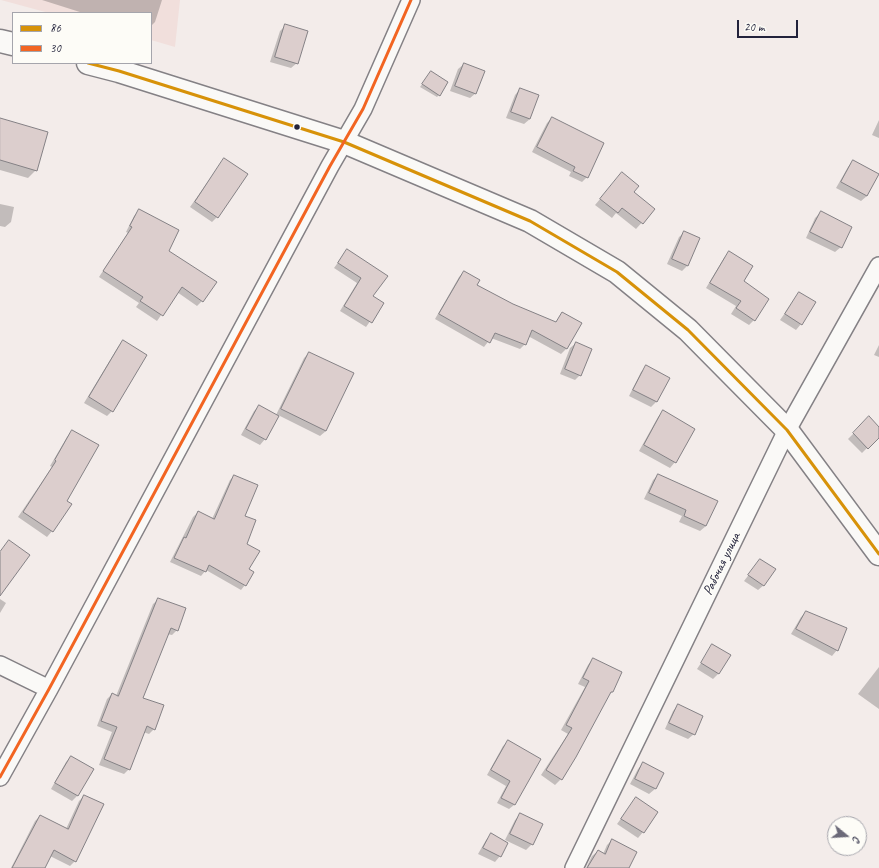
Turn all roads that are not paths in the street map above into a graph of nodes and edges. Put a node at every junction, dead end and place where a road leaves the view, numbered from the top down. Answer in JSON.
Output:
{"nodes":[{"id":1,"x":411,"y":0,"type":"edge"},
{"id":2,"x":0,"y":41,"type":"edge"},
{"id":3,"x":12,"y":44,"type":"edge"},
{"id":4,"x":92,"y":64,"type":"edge"},
{"id":5,"x":344,"y":142,"type":"junction"},
{"id":6,"x":879,"y":266,"type":"edge"},
{"id":7,"x":787,"y":430,"type":"junction"},
{"id":8,"x":879,"y":554,"type":"edge"},
{"id":9,"x":0,"y":664,"type":"edge"},
{"id":10,"x":49,"y":689,"type":"junction"},
{"id":11,"x":0,"y":777,"type":"edge"},
{"id":12,"x":574,"y":868,"type":"edge"}],
"edges":[{"from":1,"to":5,"type":"street"},
{"from":2,"to":3,"type":"main road"},
{"from":4,"to":5,"type":"main road"},
{"from":5,"to":7,"type":"main road"},
{"from":5,"to":10,"type":"street"},
{"from":6,"to":7,"type":"street","name":"Рабочая улица"},
{"from":7,"to":8,"type":"main road"},
{"from":7,"to":12,"type":"street","name":"Рабочая улица"},
{"from":9,"to":10,"type":"street"},
{"from":10,"to":11,"type":"street"}]}
